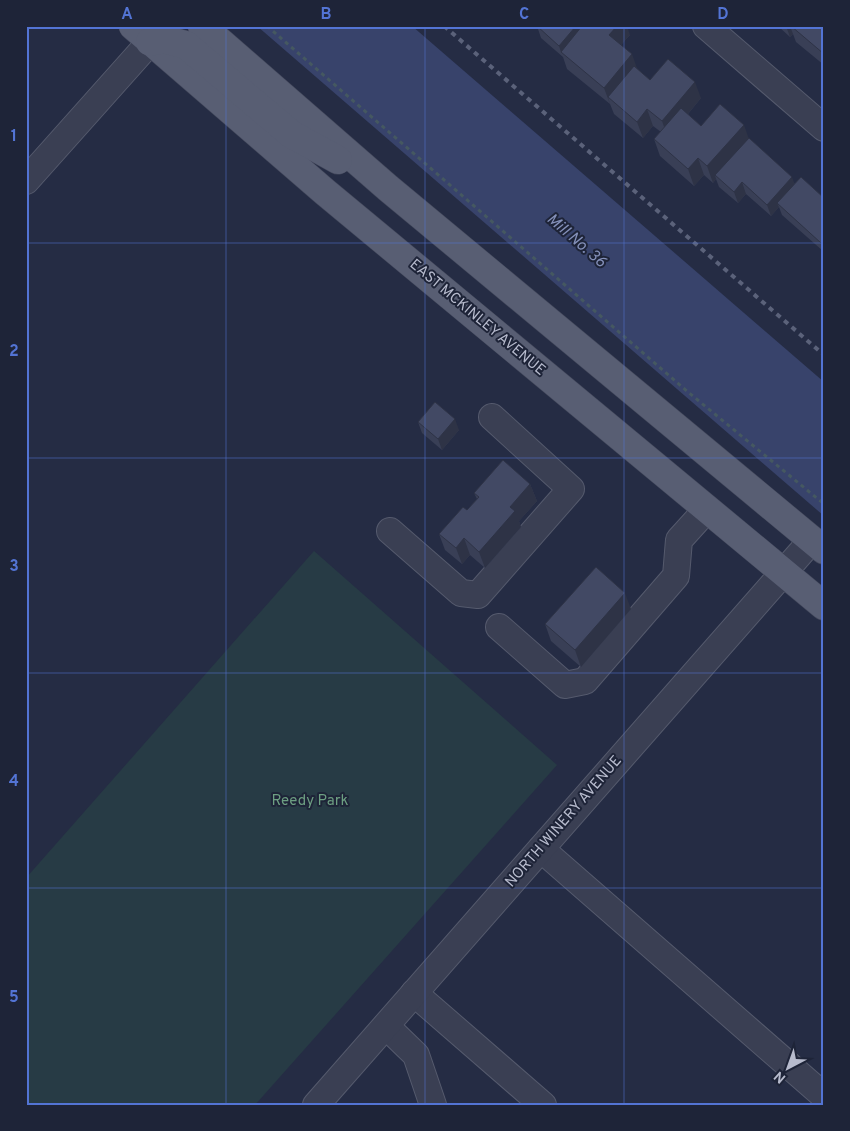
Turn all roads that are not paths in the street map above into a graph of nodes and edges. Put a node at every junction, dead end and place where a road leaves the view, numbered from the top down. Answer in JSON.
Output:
{"nodes":[{"id":1,"x":202,"y":26,"type":"edge"},
{"id":2,"x":706,"y":26,"type":"edge"},
{"id":3,"x":142,"y":34,"type":"edge"},
{"id":4,"x":824,"y":128,"type":"edge"},
{"id":5,"x":26,"y":181,"type":"edge"},
{"id":6,"x":388,"y":188,"type":"junction"},
{"id":7,"x":492,"y":417,"type":"dead end"},
{"id":8,"x":707,"y":509,"type":"junction"},
{"id":9,"x":390,"y":531,"type":"dead end"},
{"id":10,"x":818,"y":545,"type":"edge"},
{"id":11,"x":784,"y":572,"type":"junction"},
{"id":12,"x":824,"y":606,"type":"edge"},
{"id":13,"x":499,"y":627,"type":"dead end"},
{"id":14,"x":541,"y":849,"type":"junction"},
{"id":15,"x":414,"y":993,"type":"junction"},
{"id":16,"x":386,"y":1026,"type":"junction"},
{"id":17,"x":819,"y":1083,"type":"edge"},
{"id":18,"x":434,"y":1104,"type":"edge"},
{"id":19,"x":316,"y":1105,"type":"edge"},
{"id":20,"x":543,"y":1105,"type":"edge"}],
"edges":[{"from":1,"to":6,"type":"main road"},
{"from":2,"to":4,"type":"street"},
{"from":3,"to":5,"type":"street"},
{"from":3,"to":6,"type":"main road"},
{"from":3,"to":8,"type":"main road","name":"EAST MCKINLEY AVENUE"},
{"from":6,"to":10,"type":"main road"},
{"from":7,"to":9,"type":"street"},
{"from":8,"to":11,"type":"main road","name":"EAST MCKINLEY AVENUE"},
{"from":8,"to":13,"type":"street"},
{"from":10,"to":11,"type":"street","name":"NORTH WINERY AVENUE"},
{"from":11,"to":12,"type":"main road","name":"EAST MCKINLEY AVENUE"},
{"from":11,"to":14,"type":"street","name":"NORTH WINERY AVENUE"},
{"from":14,"to":15,"type":"street","name":"NORTH WINERY AVENUE"},
{"from":14,"to":17,"type":"street"},
{"from":15,"to":16,"type":"street","name":"NORTH WINERY AVENUE"},
{"from":15,"to":20,"type":"street"},
{"from":16,"to":18,"type":"street"},
{"from":16,"to":19,"type":"street","name":"NORTH WINERY AVENUE"}]}
